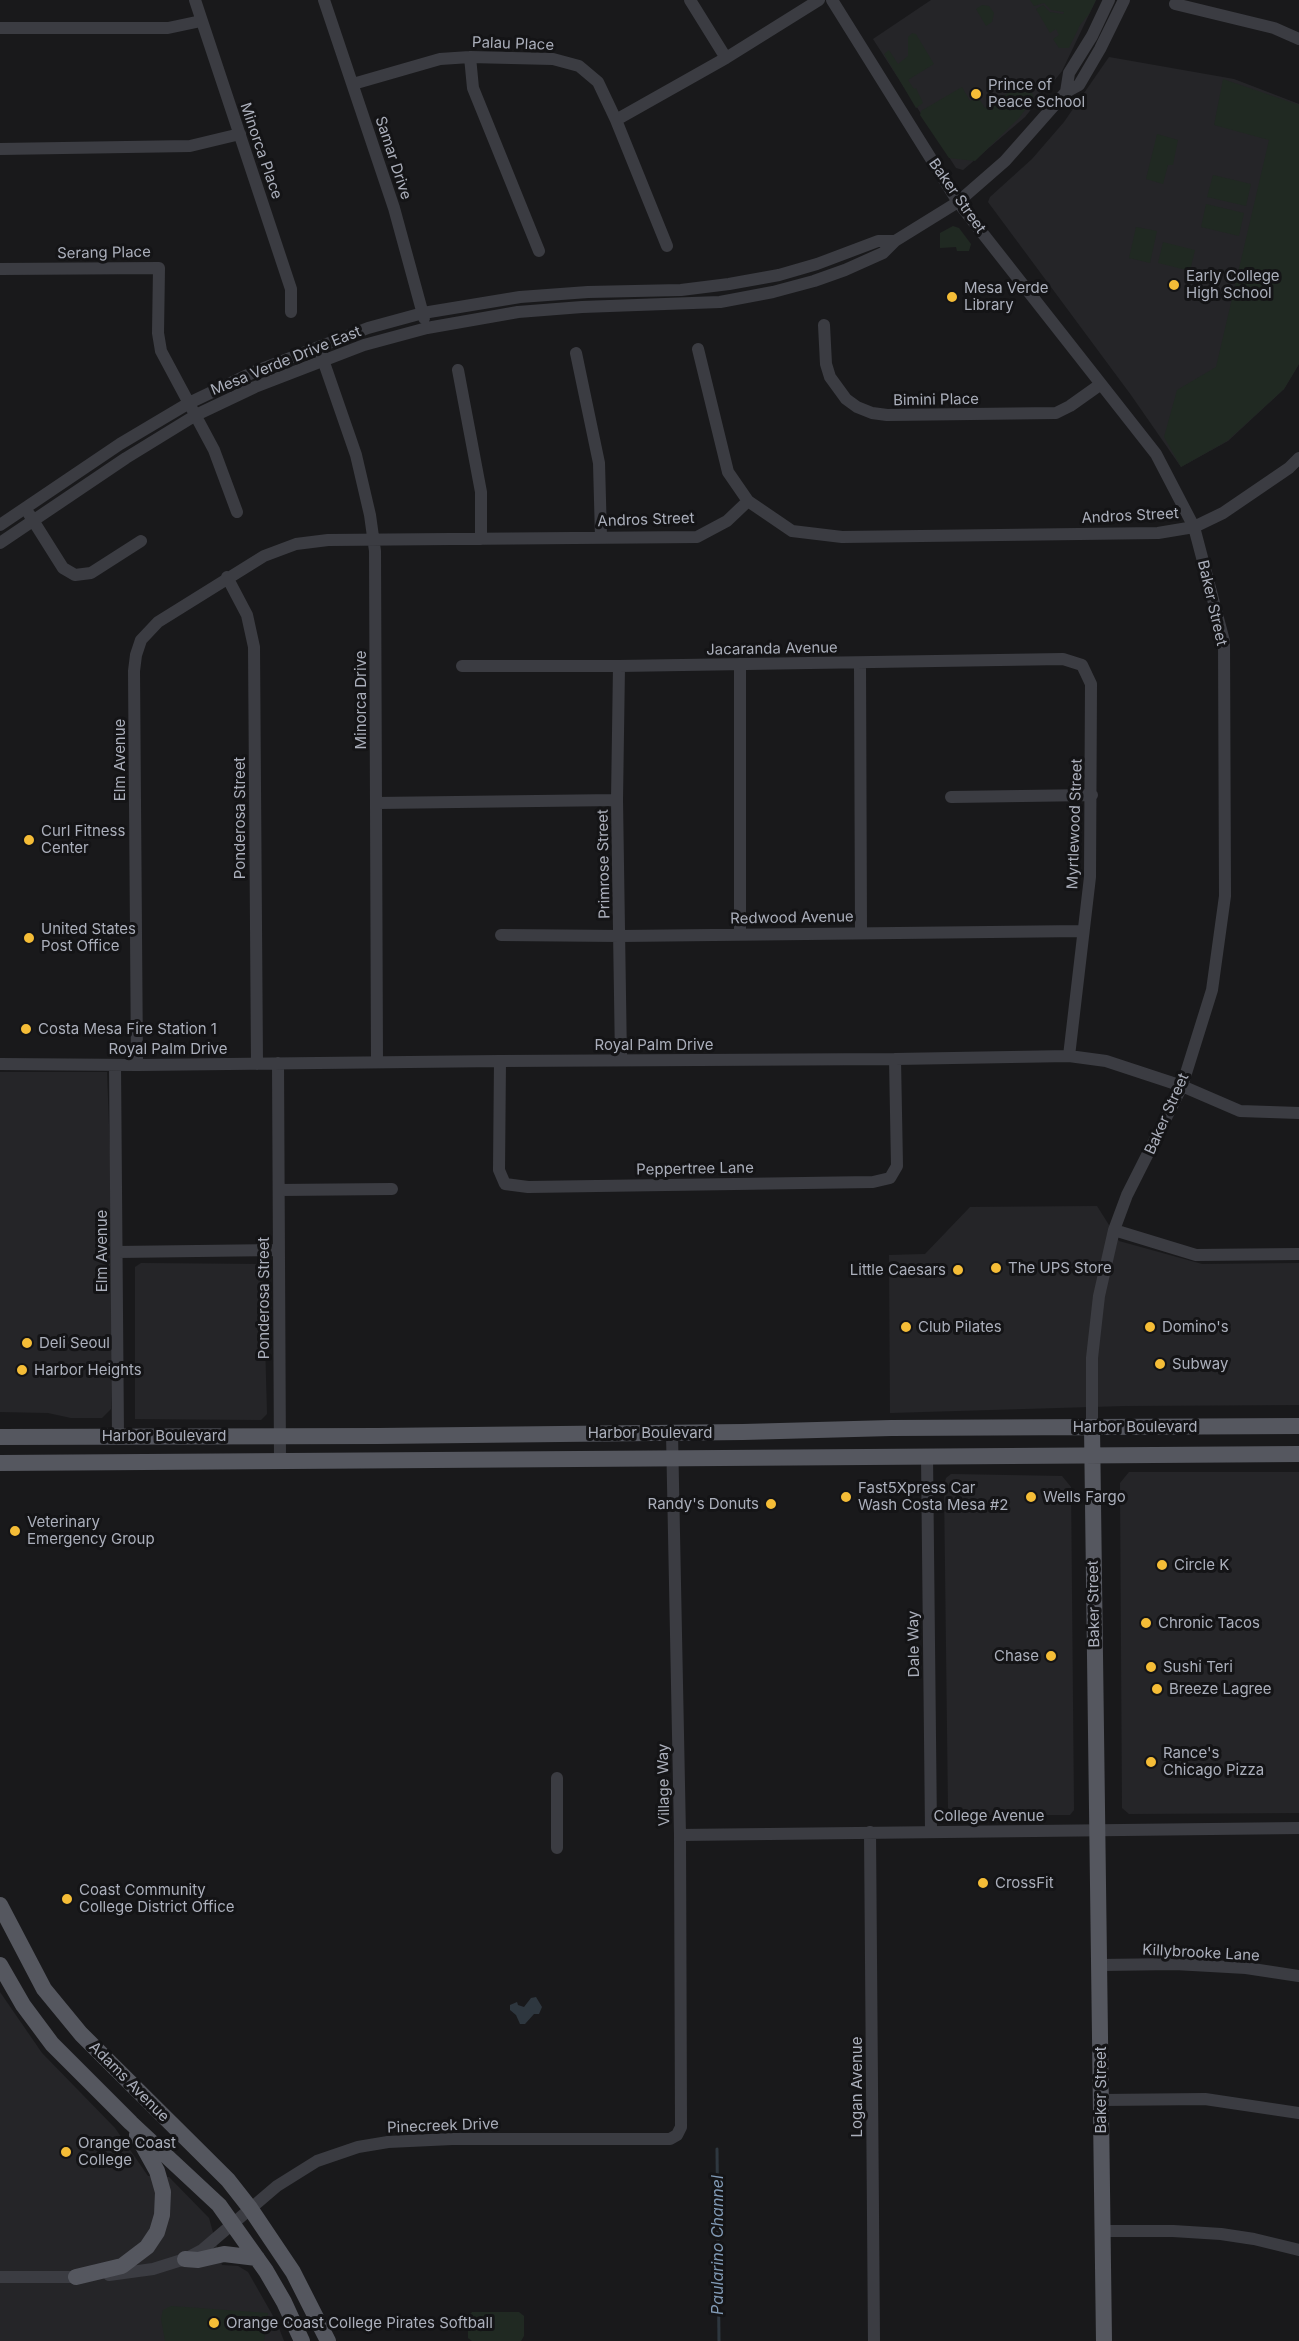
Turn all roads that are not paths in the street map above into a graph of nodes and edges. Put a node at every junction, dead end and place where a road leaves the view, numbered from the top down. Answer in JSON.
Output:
{"nodes":[{"id":1,"x":195,"y":0,"type":"edge"},
{"id":2,"x":324,"y":0,"type":"edge"},
{"id":3,"x":690,"y":0,"type":"edge"},
{"id":4,"x":819,"y":0,"type":"edge"},
{"id":5,"x":832,"y":0,"type":"edge"},
{"id":6,"x":1109,"y":0,"type":"edge"},
{"id":7,"x":1124,"y":0,"type":"edge"},
{"id":8,"x":1175,"y":4,"type":"dead end"},
{"id":9,"x":201,"y":21,"type":"junction"},
{"id":10,"x":0,"y":28,"type":"edge"},
{"id":11,"x":1299,"y":39,"type":"edge"},
{"id":12,"x":470,"y":57,"type":"junction"},
{"id":13,"x":726,"y":58,"type":"junction"},
{"id":14,"x":353,"y":84,"type":"junction"},
{"id":15,"x":1066,"y":92,"type":"junction"},
{"id":16,"x":616,"y":120,"type":"junction"},
{"id":17,"x":240,"y":134,"type":"junction"},
{"id":18,"x":0,"y":149,"type":"edge"},
{"id":19,"x":958,"y":202,"type":"junction"},
{"id":20,"x":895,"y":241,"type":"junction"},
{"id":21,"x":667,"y":246,"type":"dead end"},
{"id":22,"x":539,"y":251,"type":"dead end"},
{"id":23,"x":0,"y":270,"type":"edge"},
{"id":24,"x":291,"y":312,"type":"dead end"},
{"id":25,"x":423,"y":313,"type":"junction"},
{"id":26,"x":824,"y":325,"type":"dead end"},
{"id":27,"x":427,"y":328,"type":"junction"},
{"id":28,"x":319,"y":346,"type":"junction"},
{"id":29,"x":698,"y":349,"type":"dead end"},
{"id":30,"x":576,"y":353,"type":"dead end"},
{"id":31,"x":323,"y":359,"type":"junction"},
{"id":32,"x":458,"y":370,"type":"dead end"},
{"id":33,"x":1101,"y":384,"type":"junction"},
{"id":34,"x":189,"y":403,"type":"junction"},
{"id":35,"x":196,"y":416,"type":"junction"},
{"id":36,"x":1299,"y":458,"type":"edge"},
{"id":37,"x":748,"y":501,"type":"junction"},
{"id":38,"x":25,"y":508,"type":"junction"},
{"id":39,"x":237,"y":512,"type":"dead end"},
{"id":40,"x":33,"y":520,"type":"junction"},
{"id":41,"x":0,"y":525,"type":"edge"},
{"id":42,"x":1194,"y":528,"type":"junction"},
{"id":43,"x":602,"y":537,"type":"junction"},
{"id":44,"x":374,"y":539,"type":"junction"},
{"id":45,"x":481,"y":539,"type":"junction"},
{"id":46,"x":141,"y":541,"type":"dead end"},
{"id":47,"x":0,"y":543,"type":"edge"},
{"id":48,"x":227,"y":578,"type":"junction"},
{"id":49,"x":860,"y":663,"type":"junction"},
{"id":50,"x":740,"y":664,"type":"junction"},
{"id":51,"x":1082,"y":665,"type":"joint"},
{"id":52,"x":462,"y":666,"type":"dead end"},
{"id":53,"x":619,"y":666,"type":"junction"},
{"id":54,"x":134,"y":671,"type":"joint"},
{"id":55,"x":1092,"y":795,"type":"junction"},
{"id":56,"x":951,"y":797,"type":"dead end"},
{"id":57,"x":617,"y":800,"type":"junction"},
{"id":58,"x":377,"y":803,"type":"junction"},
{"id":59,"x":1083,"y":931,"type":"junction"},
{"id":60,"x":861,"y":932,"type":"junction"},
{"id":61,"x":740,"y":934,"type":"junction"},
{"id":62,"x":501,"y":935,"type":"dead end"},
{"id":63,"x":621,"y":936,"type":"junction"},
{"id":64,"x":1069,"y":1056,"type":"junction"},
{"id":65,"x":895,"y":1059,"type":"junction"},
{"id":66,"x":621,"y":1060,"type":"junction"},
{"id":67,"x":500,"y":1061,"type":"junction"},
{"id":68,"x":377,"y":1062,"type":"junction"},
{"id":69,"x":278,"y":1063,"type":"junction"},
{"id":70,"x":0,"y":1064,"type":"edge"},
{"id":71,"x":257,"y":1064,"type":"junction"},
{"id":72,"x":115,"y":1065,"type":"junction"},
{"id":73,"x":137,"y":1065,"type":"junction"},
{"id":74,"x":1182,"y":1086,"type":"junction"},
{"id":75,"x":1299,"y":1113,"type":"edge"},
{"id":76,"x":392,"y":1189,"type":"dead end"},
{"id":77,"x":279,"y":1190,"type":"junction"},
{"id":78,"x":1114,"y":1230,"type":"junction"},
{"id":79,"x":278,"y":1250,"type":"junction"},
{"id":80,"x":117,"y":1252,"type":"junction"},
{"id":81,"x":1299,"y":1254,"type":"edge"},
{"id":82,"x":1299,"y":1426,"type":"edge"},
{"id":83,"x":1092,"y":1427,"type":"junction"},
{"id":84,"x":672,"y":1433,"type":"junction"},
{"id":85,"x":118,"y":1436,"type":"junction"},
{"id":86,"x":281,"y":1436,"type":"junction"},
{"id":87,"x":0,"y":1437,"type":"edge"},
{"id":88,"x":1299,"y":1454,"type":"edge"},
{"id":89,"x":1092,"y":1455,"type":"junction"},
{"id":90,"x":927,"y":1456,"type":"junction"},
{"id":91,"x":672,"y":1459,"type":"junction"},
{"id":92,"x":280,"y":1461,"type":"junction"},
{"id":93,"x":0,"y":1463,"type":"edge"},
{"id":94,"x":557,"y":1778,"type":"dead end"},
{"id":95,"x":1299,"y":1828,"type":"edge"},
{"id":96,"x":931,"y":1831,"type":"junction"},
{"id":97,"x":870,"y":1832,"type":"junction"},
{"id":98,"x":1097,"y":1832,"type":"junction"},
{"id":99,"x":680,"y":1835,"type":"junction"},
{"id":100,"x":556,"y":1848,"type":"dead end"},
{"id":101,"x":0,"y":1905,"type":"edge"},
{"id":102,"x":0,"y":1965,"type":"edge"},
{"id":103,"x":1100,"y":1965,"type":"junction"},
{"id":104,"x":1299,"y":1976,"type":"edge"},
{"id":105,"x":1102,"y":2100,"type":"junction"},
{"id":106,"x":1299,"y":2113,"type":"edge"},
{"id":107,"x":131,"y":2123,"type":"junction"},
{"id":108,"x":677,"y":2135,"type":"joint"},
{"id":109,"x":250,"y":2208,"type":"junction"},
{"id":110,"x":233,"y":2224,"type":"junction"},
{"id":111,"x":1103,"y":2231,"type":"junction"},
{"id":112,"x":1299,"y":2250,"type":"edge"},
{"id":113,"x":256,"y":2258,"type":"junction"},
{"id":114,"x":185,"y":2259,"type":"junction"},
{"id":115,"x":0,"y":2277,"type":"edge"},
{"id":116,"x":76,"y":2277,"type":"junction"},
{"id":117,"x":302,"y":2341,"type":"edge"},
{"id":118,"x":327,"y":2341,"type":"edge"},
{"id":119,"x":874,"y":2341,"type":"edge"},
{"id":120,"x":1104,"y":2341,"type":"edge"}],
"edges":[{"from":1,"to":9,"type":"street","name":"Minorca Place"},
{"from":2,"to":14,"type":"street","name":"Samar Drive"},
{"from":3,"to":13,"type":"street"},
{"from":4,"to":13,"type":"street"},
{"from":5,"to":19,"type":"street","name":"Baker Street"},
{"from":6,"to":15,"type":"street","name":"Mesa Verde Drive East"},
{"from":7,"to":15,"type":"street","name":"Mesa Verde Drive East"},
{"from":8,"to":11,"type":"street"},
{"from":9,"to":10,"type":"street"},
{"from":9,"to":17,"type":"street","name":"Minorca Place"},
{"from":12,"to":14,"type":"street","name":"Palau Place"},
{"from":12,"to":16,"type":"street","name":"Palau Place"},
{"from":12,"to":22,"type":"street"},
{"from":13,"to":16,"type":"street"},
{"from":14,"to":25,"type":"street","name":"Samar Drive"},
{"from":15,"to":19,"type":"street","name":"Mesa Verde Drive East"},
{"from":16,"to":21,"type":"street","name":"Palau Place"},
{"from":17,"to":18,"type":"street"},
{"from":17,"to":24,"type":"street","name":"Minorca Place"},
{"from":19,"to":20,"type":"street","name":"Mesa Verde Drive East"},
{"from":19,"to":33,"type":"street","name":"Baker Street"},
{"from":20,"to":25,"type":"street","name":"Mesa Verde Drive East"},
{"from":20,"to":27,"type":"street","name":"Mesa Verde Drive East"},
{"from":23,"to":34,"type":"street","name":"Serang Place"},
{"from":25,"to":27,"type":"street","name":"Samar Drive"},
{"from":25,"to":28,"type":"street","name":"Mesa Verde Drive East"},
{"from":26,"to":33,"type":"street","name":"Bimini Place"},
{"from":27,"to":31,"type":"street","name":"Mesa Verde Drive East"},
{"from":28,"to":31,"type":"street","name":"Minorca Drive"},
{"from":28,"to":34,"type":"street","name":"Mesa Verde Drive East"},
{"from":29,"to":37,"type":"street"},
{"from":30,"to":43,"type":"street"},
{"from":31,"to":35,"type":"street","name":"Mesa Verde Drive East"},
{"from":31,"to":44,"type":"street","name":"Minorca Drive"},
{"from":32,"to":45,"type":"street"},
{"from":33,"to":42,"type":"street","name":"Baker Street"},
{"from":34,"to":35,"type":"street","name":"Serang Place"},
{"from":34,"to":38,"type":"street","name":"Mesa Verde Drive East"},
{"from":35,"to":39,"type":"street","name":"Serang Place"},
{"from":35,"to":40,"type":"street","name":"Mesa Verde Drive East"},
{"from":36,"to":42,"type":"street","name":"Andros Street"},
{"from":37,"to":42,"type":"street","name":"Andros Street"},
{"from":37,"to":43,"type":"street","name":"Andros Street"},
{"from":38,"to":40,"type":"street"},
{"from":38,"to":41,"type":"street","name":"Mesa Verde Drive East"},
{"from":40,"to":46,"type":"street"},
{"from":40,"to":47,"type":"street","name":"Mesa Verde Drive East"},
{"from":42,"to":74,"type":"street","name":"Baker Street"},
{"from":43,"to":45,"type":"street","name":"Andros Street"},
{"from":44,"to":45,"type":"street","name":"Andros Street"},
{"from":44,"to":48,"type":"street","name":"Andros Street"},
{"from":44,"to":58,"type":"street","name":"Minorca Drive"},
{"from":48,"to":54,"type":"street","name":"Andros Street"},
{"from":48,"to":71,"type":"street","name":"Ponderosa Street"},
{"from":49,"to":50,"type":"street","name":"Jacaranda Avenue"},
{"from":49,"to":51,"type":"street","name":"Jacaranda Avenue"},
{"from":49,"to":60,"type":"street"},
{"from":50,"to":53,"type":"street","name":"Jacaranda Avenue"},
{"from":50,"to":61,"type":"street"},
{"from":51,"to":55,"type":"street","name":"Myrtlewood Street"},
{"from":52,"to":53,"type":"street","name":"Jacaranda Avenue"},
{"from":53,"to":57,"type":"street","name":"Primrose Street"},
{"from":54,"to":73,"type":"street","name":"Elm Avenue"},
{"from":55,"to":56,"type":"street"},
{"from":55,"to":59,"type":"street","name":"Myrtlewood Street"},
{"from":57,"to":58,"type":"street"},
{"from":57,"to":63,"type":"street","name":"Primrose Street"},
{"from":58,"to":68,"type":"street","name":"Minorca Drive"},
{"from":59,"to":60,"type":"street","name":"Redwood Avenue"},
{"from":59,"to":64,"type":"street","name":"Myrtlewood Street"},
{"from":60,"to":61,"type":"street","name":"Redwood Avenue"},
{"from":61,"to":63,"type":"street","name":"Redwood Avenue"},
{"from":62,"to":63,"type":"street","name":"Redwood Avenue"},
{"from":63,"to":66,"type":"street","name":"Primrose Street"},
{"from":64,"to":65,"type":"street","name":"Royal Palm Drive"},
{"from":64,"to":74,"type":"street","name":"Royal Palm Drive"},
{"from":65,"to":66,"type":"street","name":"Royal Palm Drive"},
{"from":65,"to":67,"type":"street","name":"Peppertree Lane"},
{"from":66,"to":67,"type":"street","name":"Royal Palm Drive"},
{"from":67,"to":68,"type":"street","name":"Royal Palm Drive"},
{"from":68,"to":69,"type":"street","name":"Royal Palm Drive"},
{"from":69,"to":71,"type":"street","name":"Royal Palm Drive"},
{"from":69,"to":77,"type":"street","name":"Ponderosa Street"},
{"from":70,"to":72,"type":"street","name":"Royal Palm Drive"},
{"from":71,"to":73,"type":"street","name":"Royal Palm Drive"},
{"from":72,"to":73,"type":"street","name":"Royal Palm Drive"},
{"from":72,"to":80,"type":"street","name":"Elm Avenue"},
{"from":74,"to":75,"type":"street","name":"Royal Palm Drive"},
{"from":74,"to":78,"type":"street","name":"Baker Street"},
{"from":76,"to":77,"type":"street"},
{"from":77,"to":79,"type":"street","name":"Ponderosa Street"},
{"from":78,"to":81,"type":"street"},
{"from":78,"to":83,"type":"street","name":"Baker Street"},
{"from":79,"to":80,"type":"street"},
{"from":79,"to":86,"type":"street","name":"Ponderosa Street"},
{"from":80,"to":85,"type":"street","name":"Elm Avenue"},
{"from":82,"to":83,"type":"main road","name":"Harbor Boulevard"},
{"from":83,"to":84,"type":"main road","name":"Harbor Boulevard"},
{"from":83,"to":89,"type":"main road","name":"Baker Street"},
{"from":84,"to":86,"type":"main road","name":"Harbor Boulevard"},
{"from":84,"to":91,"type":"street","name":"Village Way"},
{"from":85,"to":86,"type":"main road","name":"Harbor Boulevard"},
{"from":85,"to":87,"type":"main road","name":"Harbor Boulevard"},
{"from":86,"to":92,"type":"street","name":"Ponderosa Street"},
{"from":88,"to":89,"type":"main road","name":"Harbor Boulevard"},
{"from":89,"to":90,"type":"main road","name":"Harbor Boulevard"},
{"from":89,"to":98,"type":"main road","name":"Baker Street"},
{"from":90,"to":91,"type":"main road","name":"Harbor Boulevard"},
{"from":90,"to":96,"type":"street","name":"Dale Way"},
{"from":91,"to":92,"type":"main road","name":"Harbor Boulevard"},
{"from":91,"to":99,"type":"street","name":"Village Way"},
{"from":92,"to":93,"type":"main road","name":"Harbor Boulevard"},
{"from":94,"to":100,"type":"street"},
{"from":95,"to":98,"type":"street","name":"College Avenue"},
{"from":96,"to":97,"type":"street","name":"College Avenue"},
{"from":96,"to":98,"type":"street","name":"College Avenue"},
{"from":97,"to":99,"type":"street","name":"College Avenue"},
{"from":97,"to":119,"type":"street","name":"Logan Avenue"},
{"from":98,"to":103,"type":"main road","name":"Baker Street"},
{"from":99,"to":108,"type":"street","name":"Village Way"},
{"from":101,"to":109,"type":"main road","name":"Adams Avenue"},
{"from":102,"to":107,"type":"main road","name":"Adams Avenue"},
{"from":103,"to":104,"type":"street","name":"Killybrooke Lane"},
{"from":103,"to":105,"type":"main road","name":"Baker Street"},
{"from":105,"to":106,"type":"street"},
{"from":105,"to":111,"type":"main road","name":"Baker Street"},
{"from":107,"to":110,"type":"main road","name":"Adams Avenue"},
{"from":107,"to":116,"type":"main road"},
{"from":108,"to":109,"type":"street","name":"Pinecreek Drive"},
{"from":109,"to":110,"type":"street","name":"Pinecreek Drive"},
{"from":109,"to":118,"type":"main road","name":"Adams Avenue"},
{"from":110,"to":113,"type":"main road","name":"Adams Avenue"},
{"from":110,"to":114,"type":"street","name":"Pinecreek Drive"},
{"from":111,"to":112,"type":"street"},
{"from":111,"to":120,"type":"main road","name":"Baker Street"},
{"from":113,"to":114,"type":"main road"},
{"from":113,"to":117,"type":"main road","name":"Adams Avenue"},
{"from":114,"to":116,"type":"street","name":"Pinecreek Drive"},
{"from":115,"to":116,"type":"street","name":"Pinecreek Drive"}]}
